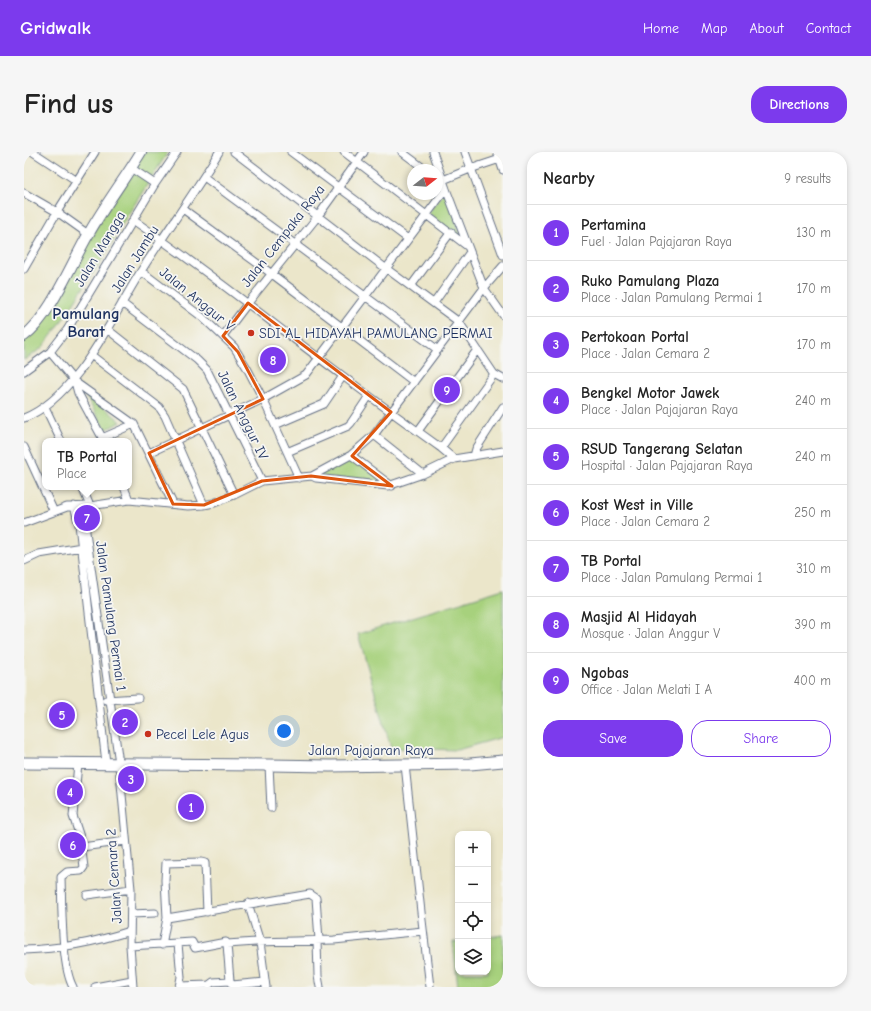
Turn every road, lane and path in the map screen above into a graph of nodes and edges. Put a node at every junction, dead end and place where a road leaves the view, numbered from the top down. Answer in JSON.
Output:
{"nodes":[{"id":1,"x":33,"y":152,"type":"edge"},
{"id":2,"x":96,"y":152,"type":"edge"},
{"id":3,"x":141,"y":152,"type":"edge"},
{"id":4,"x":177,"y":152,"type":"edge"},
{"id":5,"x":219,"y":152,"type":"edge"},
{"id":6,"x":234,"y":152,"type":"edge"},
{"id":7,"x":291,"y":152,"type":"edge"},
{"id":8,"x":344,"y":152,"type":"edge"},
{"id":9,"x":364,"y":152,"type":"edge"},
{"id":10,"x":402,"y":152,"type":"edge"},
{"id":11,"x":433,"y":152,"type":"edge"},
{"id":12,"x":465,"y":152,"type":"edge"},
{"id":13,"x":500,"y":156,"type":"edge"},
{"id":14,"x":356,"y":162,"type":"junction"},
{"id":15,"x":418,"y":164,"type":"edge"},
{"id":16,"x":436,"y":164,"type":"edge"},
{"id":17,"x":132,"y":168,"type":"junction"},
{"id":18,"x":470,"y":169,"type":"junction"},
{"id":19,"x":503,"y":170,"type":"edge"},
{"id":20,"x":204,"y":177,"type":"junction"},
{"id":21,"x":443,"y":178,"type":"edge"},
{"id":22,"x":77,"y":181,"type":"junction"},
{"id":23,"x":155,"y":184,"type":"junction"},
{"id":24,"x":443,"y":184,"type":"edge"},
{"id":25,"x":338,"y":186,"type":"junction"},
{"id":26,"x":446,"y":189,"type":"junction"},
{"id":27,"x":24,"y":193,"type":"edge"},
{"id":28,"x":183,"y":209,"type":"junction"},
{"id":29,"x":57,"y":212,"type":"junction"},
{"id":30,"x":427,"y":215,"type":"junction"},
{"id":31,"x":318,"y":216,"type":"junction"},
{"id":32,"x":133,"y":220,"type":"junction"},
{"id":33,"x":451,"y":232,"type":"junction"},
{"id":34,"x":88,"y":234,"type":"junction"},
{"id":35,"x":161,"y":239,"type":"junction"},
{"id":36,"x":408,"y":239,"type":"junction"},
{"id":37,"x":295,"y":245,"type":"junction"},
{"id":38,"x":469,"y":249,"type":"junction"},
{"id":39,"x":503,"y":255,"type":"edge"},
{"id":40,"x":503,"y":266,"type":"edge"},
{"id":41,"x":24,"y":269,"type":"edge"},
{"id":42,"x":386,"y":269,"type":"junction"},
{"id":43,"x":141,"y":271,"type":"junction"},
{"id":44,"x":272,"y":274,"type":"junction"},
{"id":45,"x":411,"y":286,"type":"junction"},
{"id":46,"x":484,"y":288,"type":"junction"},
{"id":47,"x":365,"y":297,"type":"junction"},
{"id":48,"x":122,"y":303,"type":"junction"},
{"id":49,"x":248,"y":303,"type":"junction"},
{"id":50,"x":434,"y":303,"type":"junction"},
{"id":51,"x":503,"y":315,"type":"edge"},
{"id":52,"x":459,"y":322,"type":"junction"},
{"id":53,"x":342,"y":327,"type":"junction"},
{"id":54,"x":107,"y":329,"type":"junction"},
{"id":55,"x":24,"y":336,"type":"edge"},
{"id":56,"x":223,"y":336,"type":"junction"},
{"id":57,"x":438,"y":350,"type":"junction"},
{"id":58,"x":477,"y":350,"type":"junction"},
{"id":59,"x":50,"y":352,"type":"junction"},
{"id":60,"x":91,"y":355,"type":"junction"},
{"id":61,"x":319,"y":358,"type":"junction"},
{"id":62,"x":24,"y":371,"type":"edge"},
{"id":63,"x":494,"y":374,"type":"junction"},
{"id":64,"x":343,"y":376,"type":"junction"},
{"id":65,"x":503,"y":379,"type":"edge"},
{"id":66,"x":73,"y":380,"type":"junction"},
{"id":67,"x":414,"y":382,"type":"junction"},
{"id":68,"x":369,"y":396,"type":"junction"},
{"id":69,"x":263,"y":399,"type":"junction"},
{"id":70,"x":45,"y":407,"type":"junction"},
{"id":71,"x":503,"y":407,"type":"edge"},
{"id":72,"x":391,"y":412,"type":"junction"},
{"id":73,"x":229,"y":415,"type":"junction"},
{"id":74,"x":24,"y":418,"type":"edge"},
{"id":75,"x":134,"y":424,"type":"junction"},
{"id":76,"x":275,"y":425,"type":"junction"},
{"id":77,"x":202,"y":428,"type":"junction"},
{"id":78,"x":418,"y":431,"type":"junction"},
{"id":79,"x":374,"y":435,"type":"junction"},
{"id":80,"x":60,"y":438,"type":"edge"},
{"id":81,"x":102,"y":438,"type":"edge"},
{"id":82,"x":105,"y":438,"type":"edge"},
{"id":83,"x":175,"y":440,"type":"junction"},
{"id":84,"x":24,"y":447,"type":"edge"},
{"id":85,"x":441,"y":448,"type":"junction"},
{"id":86,"x":503,"y":451,"type":"edge"},
{"id":87,"x":287,"y":452,"type":"junction"},
{"id":88,"x":149,"y":453,"type":"junction"},
{"id":89,"x":351,"y":455,"type":"junction"},
{"id":90,"x":474,"y":456,"type":"junction"},
{"id":91,"x":454,"y":459,"type":"junction"},
{"id":92,"x":422,"y":474,"type":"junction"},
{"id":93,"x":312,"y":476,"type":"junction"},
{"id":94,"x":299,"y":478,"type":"junction"},
{"id":95,"x":262,"y":482,"type":"junction"},
{"id":96,"x":42,"y":486,"type":"edge"},
{"id":97,"x":392,"y":486,"type":"junction"},
{"id":98,"x":44,"y":490,"type":"edge"},
{"id":99,"x":83,"y":490,"type":"edge"},
{"id":100,"x":125,"y":490,"type":"edge"},
{"id":101,"x":234,"y":495,"type":"junction"},
{"id":102,"x":129,"y":500,"type":"junction"},
{"id":103,"x":173,"y":504,"type":"junction"},
{"id":104,"x":204,"y":505,"type":"junction"},
{"id":105,"x":74,"y":506,"type":"junction"},
{"id":106,"x":90,"y":506,"type":"junction"},
{"id":107,"x":54,"y":512,"type":"junction"},
{"id":108,"x":24,"y":523,"type":"edge"},
{"id":109,"x":80,"y":524,"type":"junction"},
{"id":110,"x":82,"y":547,"type":"junction"},
{"id":111,"x":24,"y":560,"type":"edge"},
{"id":112,"x":92,"y":601,"type":"junction"},
{"id":113,"x":96,"y":629,"type":"junction"},
{"id":114,"x":138,"y":698,"type":"dead end"},
{"id":115,"x":110,"y":700,"type":"junction"},
{"id":116,"x":100,"y":701,"type":"junction"},
{"id":117,"x":503,"y":761,"type":"edge"},
{"id":118,"x":24,"y":763,"type":"edge"},
{"id":119,"x":78,"y":764,"type":"junction"},
{"id":120,"x":106,"y":764,"type":"junction"},
{"id":121,"x":119,"y":764,"type":"junction"},
{"id":122,"x":269,"y":765,"type":"junction"},
{"id":123,"x":405,"y":765,"type":"junction"},
{"id":124,"x":271,"y":808,"type":"dead end"},
{"id":125,"x":126,"y":841,"type":"junction"},
{"id":126,"x":82,"y":847,"type":"junction"},
{"id":127,"x":131,"y":890,"type":"junction"},
{"id":128,"x":88,"y":895,"type":"dead end"},
{"id":129,"x":248,"y":903,"type":"junction"},
{"id":130,"x":207,"y":912,"type":"junction"},
{"id":131,"x":155,"y":913,"type":"dead end"},
{"id":132,"x":131,"y":914,"type":"junction"},
{"id":133,"x":167,"y":918,"type":"junction"},
{"id":134,"x":423,"y":931,"type":"junction"},
{"id":135,"x":130,"y":932,"type":"junction"},
{"id":136,"x":318,"y":940,"type":"junction"},
{"id":137,"x":260,"y":942,"type":"junction"},
{"id":138,"x":178,"y":944,"type":"junction"},
{"id":139,"x":227,"y":944,"type":"junction"},
{"id":140,"x":162,"y":945,"type":"junction"},
{"id":141,"x":64,"y":946,"type":"junction"},
{"id":142,"x":130,"y":946,"type":"junction"},
{"id":143,"x":24,"y":950,"type":"edge"},
{"id":144,"x":230,"y":981,"type":"junction"},
{"id":145,"x":133,"y":984,"type":"edge"},
{"id":146,"x":265,"y":984,"type":"edge"},
{"id":147,"x":221,"y":985,"type":"edge"},
{"id":148,"x":73,"y":987,"type":"edge"},
{"id":149,"x":96,"y":987,"type":"edge"},
{"id":150,"x":180,"y":987,"type":"edge"},
{"id":151,"x":320,"y":987,"type":"edge"},
{"id":152,"x":430,"y":987,"type":"edge"}],
"edges":[{"from":1,"to":22,"type":"street"},
{"from":2,"to":22,"type":"street"},
{"from":3,"to":17,"type":"street"},
{"from":4,"to":23,"type":"street","name":"Jalan Mangga"},
{"from":5,"to":20,"type":"street","name":"Jalan Jambu"},
{"from":6,"to":31,"type":"street"},
{"from":7,"to":25,"type":"street"},
{"from":8,"to":14,"type":"street"},
{"from":9,"to":14,"type":"street","name":"Jalan Cempaka Raya"},
{"from":10,"to":15,"type":"street"},
{"from":11,"to":16,"type":"street"},
{"from":12,"to":18,"type":"street"},
{"from":13,"to":18,"type":"street"},
{"from":13,"to":19,"type":"street"},
{"from":14,"to":25,"type":"street","name":"Jalan Cempaka Raya"},
{"from":14,"to":30,"type":"street"},
{"from":17,"to":23,"type":"street"},
{"from":17,"to":34,"type":"street"},
{"from":18,"to":21,"type":"street"},
{"from":18,"to":39,"type":"street"},
{"from":20,"to":28,"type":"street","name":"Jalan Jambu"},
{"from":20,"to":37,"type":"street"},
{"from":22,"to":29,"type":"street"},
{"from":23,"to":32,"type":"street","name":"Jalan Mangga"},
{"from":24,"to":26,"type":"street"},
{"from":25,"to":31,"type":"street","name":"Jalan Cempaka Raya"},
{"from":25,"to":36,"type":"street"},
{"from":26,"to":30,"type":"street"},
{"from":26,"to":38,"type":"street"},
{"from":27,"to":29,"type":"street"},
{"from":28,"to":35,"type":"street","name":"Jalan Jambu"},
{"from":28,"to":44,"type":"street"},
{"from":29,"to":34,"type":"street"},
{"from":29,"to":41,"type":"street"},
{"from":30,"to":33,"type":"street"},
{"from":30,"to":36,"type":"street"},
{"from":31,"to":37,"type":"street","name":"Jalan Cempaka Raya"},
{"from":31,"to":42,"type":"street"},
{"from":32,"to":35,"type":"street"},
{"from":32,"to":59,"type":"street","name":"Jalan Mangga"},
{"from":33,"to":38,"type":"street"},
{"from":33,"to":45,"type":"street"},
{"from":34,"to":55,"type":"street"},
{"from":35,"to":43,"type":"street","name":"Jalan Jambu"},
{"from":35,"to":49,"type":"street"},
{"from":36,"to":42,"type":"street"},
{"from":37,"to":44,"type":"street","name":"Jalan Cempaka Raya"},
{"from":37,"to":47,"type":"street"},
{"from":38,"to":46,"type":"street"},
{"from":38,"to":50,"type":"street"},
{"from":40,"to":46,"type":"street"},
{"from":42,"to":45,"type":"street"},
{"from":42,"to":47,"type":"street"},
{"from":43,"to":48,"type":"street","name":"Jalan Jambu"},
{"from":43,"to":56,"type":"street","name":"Jalan Anggur V"},
{"from":44,"to":49,"type":"street","name":"Jalan Cempaka Raya"},
{"from":44,"to":53,"type":"street"},
{"from":45,"to":50,"type":"street"},
{"from":46,"to":51,"type":"street"},
{"from":46,"to":52,"type":"street"},
{"from":47,"to":53,"type":"street"},
{"from":47,"to":57,"type":"street"},
{"from":48,"to":54,"type":"street","name":"Jalan Jambu"},
{"from":48,"to":73,"type":"street","name":"Jalan Anggur IV"},
{"from":49,"to":56,"type":"street","name":"Jalan Cempaka Raya"},
{"from":49,"to":61,"type":"street"},
{"from":50,"to":52,"type":"street"},
{"from":52,"to":57,"type":"street"},
{"from":52,"to":58,"type":"street"},
{"from":53,"to":61,"type":"street"},
{"from":53,"to":67,"type":"street"},
{"from":54,"to":60,"type":"street","name":"Jalan Jambu"},
{"from":54,"to":77,"type":"street"},
{"from":56,"to":69,"type":"street","name":"Jalan Anggur V"},
{"from":57,"to":67,"type":"street"},
{"from":58,"to":63,"type":"street"},
{"from":58,"to":78,"type":"street"},
{"from":59,"to":62,"type":"street","name":"Jalan Mangga"},
{"from":59,"to":66,"type":"street"},
{"from":60,"to":66,"type":"street","name":"Jalan Jambu"},
{"from":60,"to":83,"type":"street"},
{"from":61,"to":64,"type":"street"},
{"from":61,"to":69,"type":"street"},
{"from":63,"to":65,"type":"street"},
{"from":63,"to":85,"type":"street"},
{"from":64,"to":68,"type":"street"},
{"from":64,"to":76,"type":"street"},
{"from":66,"to":70,"type":"street","name":"Jalan Jambu"},
{"from":66,"to":75,"type":"street"},
{"from":66,"to":81,"type":"street"},
{"from":67,"to":72,"type":"street"},
{"from":68,"to":72,"type":"street"},
{"from":68,"to":87,"type":"street"},
{"from":69,"to":73,"type":"street"},
{"from":69,"to":76,"type":"street","name":"Jalan Anggur V"},
{"from":70,"to":74,"type":"street","name":"Jalan Jambu"},
{"from":70,"to":80,"type":"street"},
{"from":71,"to":90,"type":"street"},
{"from":72,"to":78,"type":"street"},
{"from":72,"to":79,"type":"street"},
{"from":73,"to":77,"type":"street"},
{"from":73,"to":95,"type":"street","name":"Jalan Anggur IV"},
{"from":75,"to":82,"type":"street"},
{"from":75,"to":88,"type":"street"},
{"from":76,"to":87,"type":"street","name":"Jalan Anggur V"},
{"from":77,"to":83,"type":"street"},
{"from":77,"to":101,"type":"street"},
{"from":78,"to":85,"type":"street"},
{"from":79,"to":89,"type":"street"},
{"from":79,"to":92,"type":"street"},
{"from":83,"to":88,"type":"street"},
{"from":83,"to":104,"type":"street"},
{"from":84,"to":96,"type":"street"},
{"from":85,"to":91,"type":"street"},
{"from":86,"to":90,"type":"street"},
{"from":87,"to":94,"type":"street","name":"Jalan Anggur V"},
{"from":88,"to":103,"type":"street"},
{"from":89,"to":93,"type":"street"},
{"from":89,"to":97,"type":"street"},
{"from":90,"to":91,"type":"street"},
{"from":91,"to":92,"type":"street"},
{"from":92,"to":97,"type":"street"},
{"from":93,"to":94,"type":"street"},
{"from":93,"to":97,"type":"street"},
{"from":94,"to":95,"type":"street"},
{"from":95,"to":101,"type":"street"},
{"from":98,"to":107,"type":"street"},
{"from":99,"to":106,"type":"street"},
{"from":100,"to":102,"type":"street"},
{"from":101,"to":104,"type":"street"},
{"from":102,"to":103,"type":"street"},
{"from":102,"to":106,"type":"street"},
{"from":103,"to":104,"type":"street"},
{"from":105,"to":106,"type":"street"},
{"from":105,"to":107,"type":"street"},
{"from":105,"to":109,"type":"street"},
{"from":107,"to":108,"type":"street"},
{"from":109,"to":110,"type":"street"},
{"from":109,"to":112,"type":"street","name":"Jalan Pamulang Permai 1"},
{"from":110,"to":111,"type":"street"},
{"from":110,"to":112,"type":"street"},
{"from":112,"to":113,"type":"street"},
{"from":113,"to":115,"type":"street","name":"Jalan Pamulang Permai 1"},
{"from":113,"to":116,"type":"street"},
{"from":114,"to":115,"type":"street"},
{"from":115,"to":116,"type":"street"},
{"from":115,"to":121,"type":"street","name":"Jalan Pamulang Permai 1"},
{"from":116,"to":120,"type":"street"},
{"from":117,"to":123,"type":"main road","name":"Jalan Pajajaran Raya"},
{"from":118,"to":119,"type":"main road","name":"Jalan Pajajaran Raya"},
{"from":119,"to":120,"type":"main road","name":"Jalan Pajajaran Raya"},
{"from":119,"to":126,"type":"street"},
{"from":120,"to":121,"type":"main road","name":"Jalan Pajajaran Raya"},
{"from":121,"to":122,"type":"main road","name":"Jalan Pajajaran Raya"},
{"from":121,"to":125,"type":"street","name":"Jalan Cemara 2"},
{"from":122,"to":123,"type":"main road","name":"Jalan Pajajaran Raya"},
{"from":122,"to":124,"type":"street"},
{"from":123,"to":134,"type":"street"},
{"from":125,"to":126,"type":"street"},
{"from":125,"to":127,"type":"street","name":"Jalan Cemara 2"},
{"from":126,"to":141,"type":"street"},
{"from":127,"to":128,"type":"street"},
{"from":127,"to":132,"type":"street","name":"Jalan Cemara 2"},
{"from":129,"to":130,"type":"street"},
{"from":129,"to":136,"type":"street"},
{"from":129,"to":137,"type":"street"},
{"from":130,"to":133,"type":"street"},
{"from":130,"to":133,"type":"street"},
{"from":131,"to":132,"type":"street"},
{"from":132,"to":135,"type":"street","name":"Jalan Cemara 2"},
{"from":133,"to":140,"type":"street"},
{"from":134,"to":136,"type":"street"},
{"from":134,"to":152,"type":"street"},
{"from":135,"to":141,"type":"street"},
{"from":135,"to":142,"type":"street","name":"Jalan Cemara 2"},
{"from":136,"to":137,"type":"street"},
{"from":136,"to":151,"type":"street"},
{"from":137,"to":139,"type":"street"},
{"from":137,"to":146,"type":"street"},
{"from":138,"to":139,"type":"street"},
{"from":138,"to":140,"type":"street"},
{"from":138,"to":150,"type":"street"},
{"from":139,"to":144,"type":"street"},
{"from":140,"to":142,"type":"street"},
{"from":141,"to":143,"type":"street"},
{"from":141,"to":148,"type":"street"},
{"from":142,"to":145,"type":"street","name":"Jalan Cemara 2"},
{"from":144,"to":146,"type":"street"},
{"from":144,"to":147,"type":"street"},
{"from":145,"to":149,"type":"street"},
{"from":147,"to":150,"type":"street"}]}
